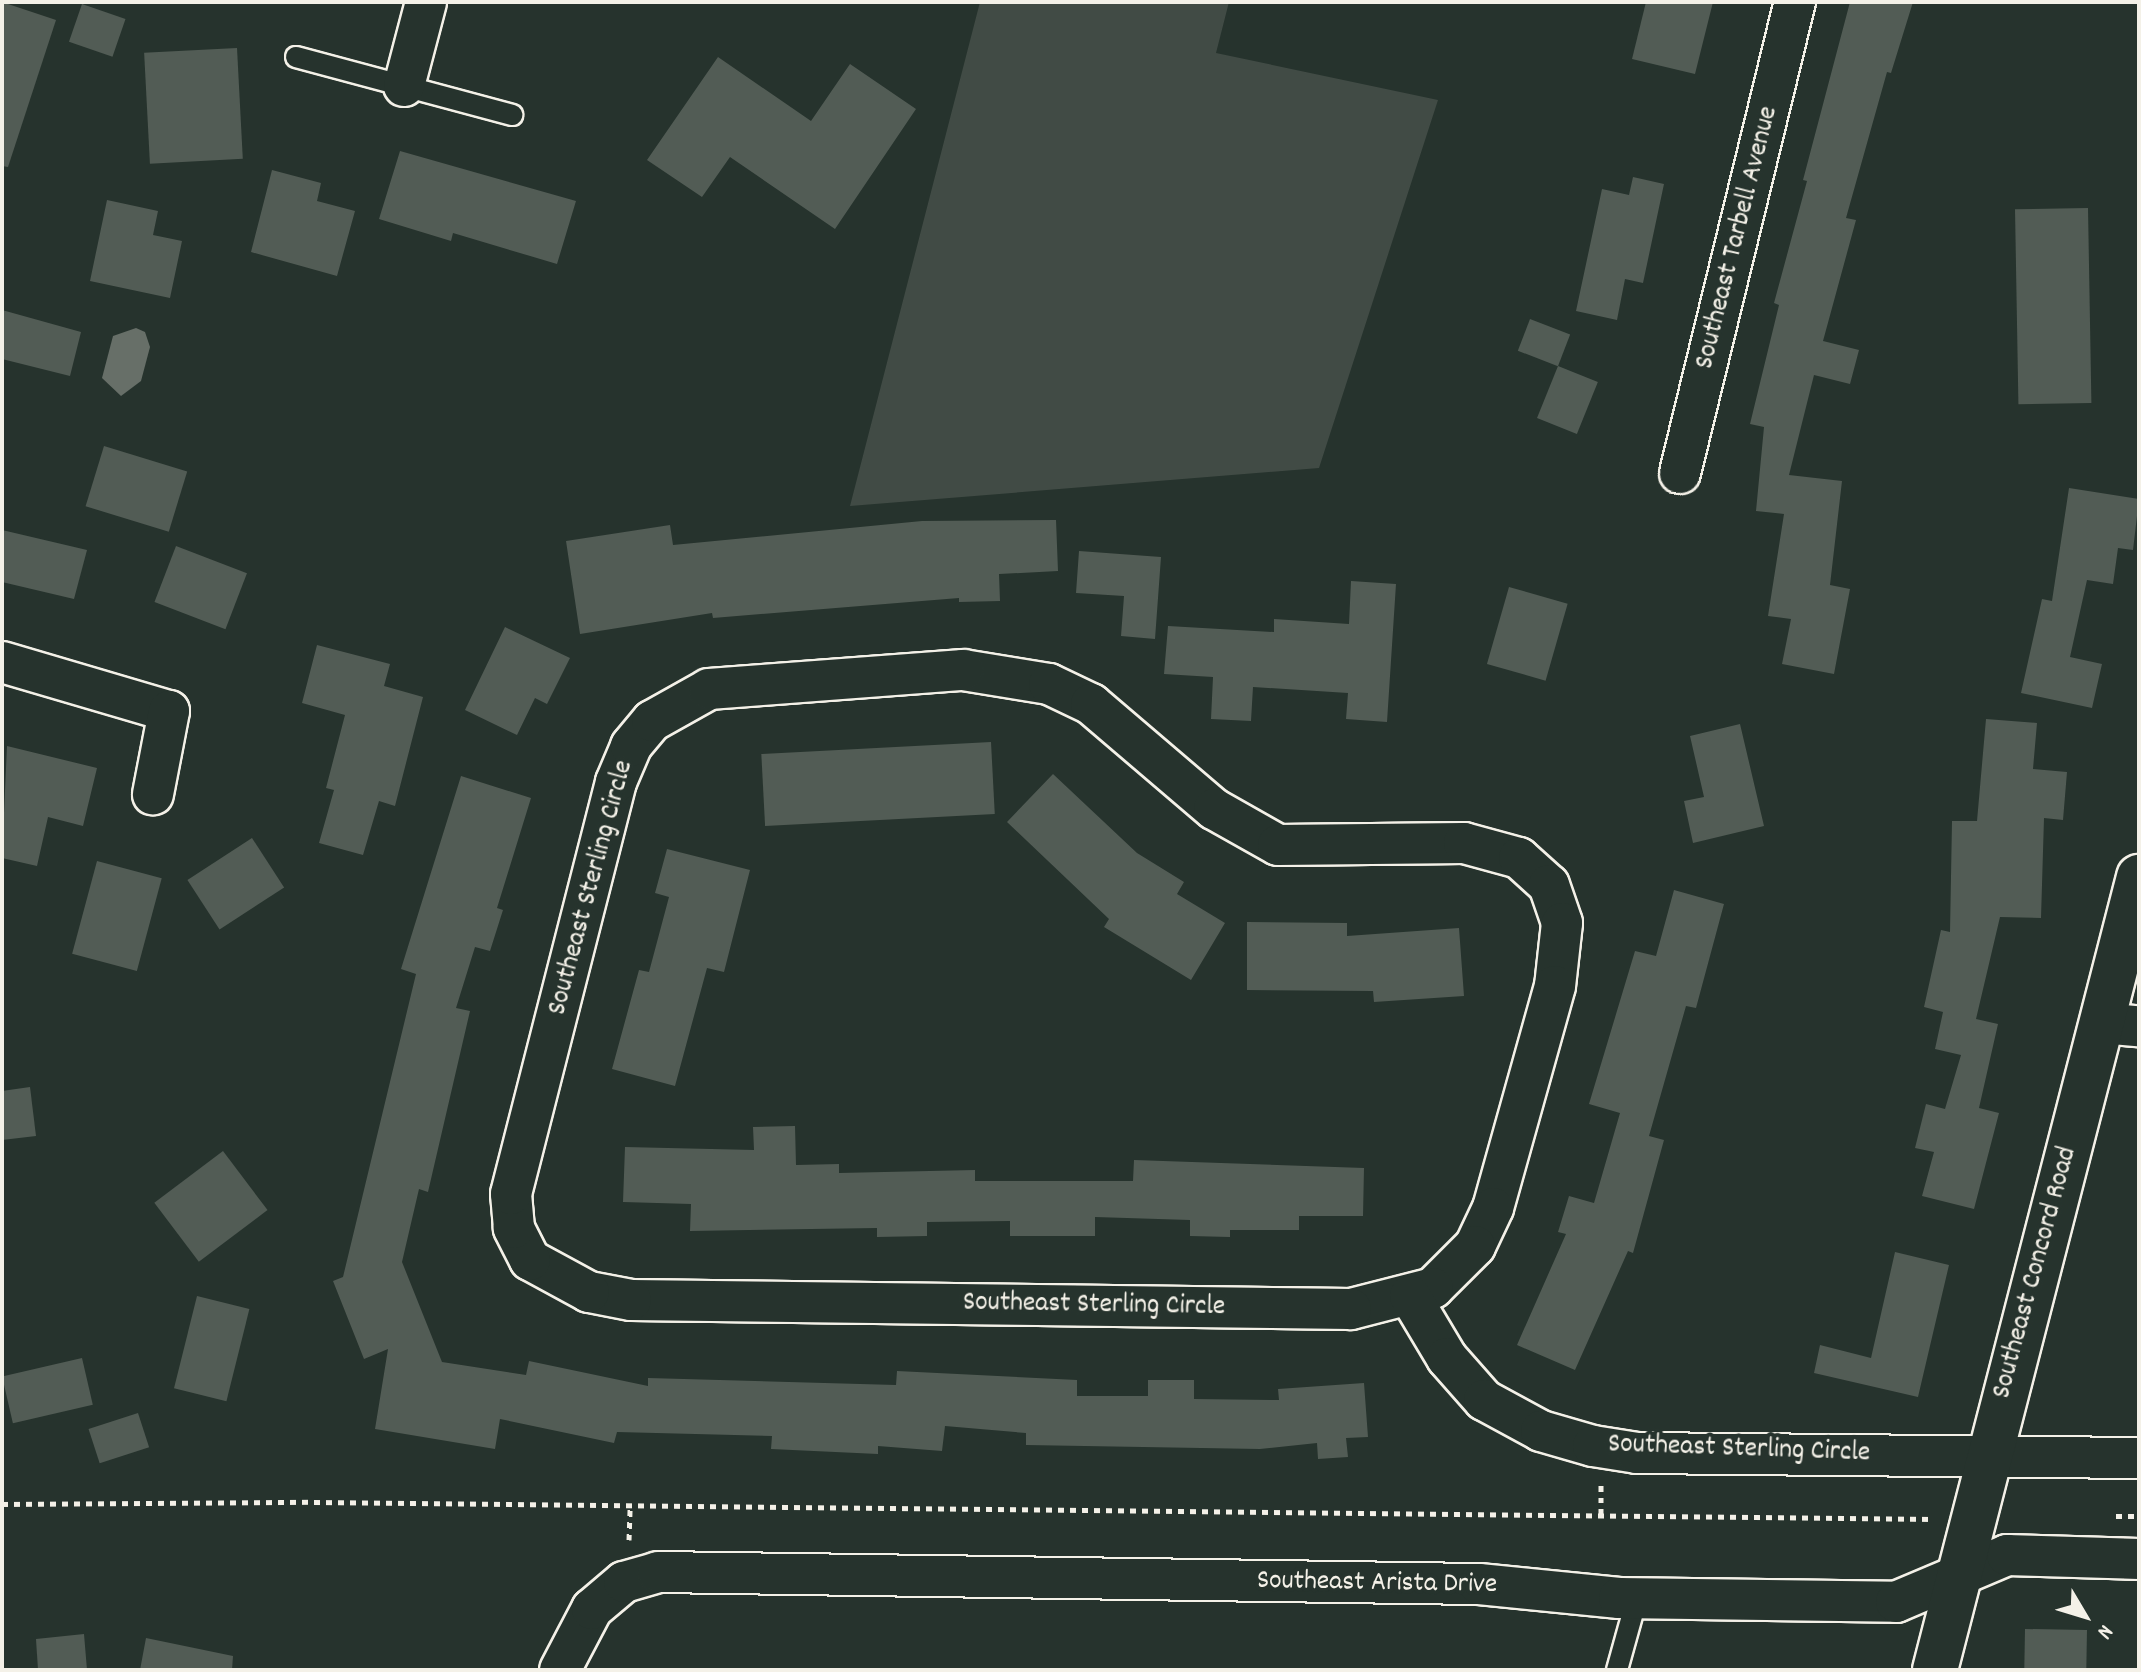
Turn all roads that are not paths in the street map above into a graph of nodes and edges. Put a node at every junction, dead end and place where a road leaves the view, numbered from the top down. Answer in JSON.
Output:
{"nodes":[{"id":1,"x":426,"y":2,"type":"edge"},
{"id":2,"x":1795,"y":2,"type":"edge"},
{"id":3,"x":296,"y":57,"type":"dead end"},
{"id":4,"x":404,"y":86,"type":"junction"},
{"id":5,"x":512,"y":115,"type":"dead end"},
{"id":6,"x":1680,"y":473,"type":"dead end"},
{"id":7,"x":2,"y":662,"type":"edge"},
{"id":8,"x":153,"y":794,"type":"dead end"},
{"id":9,"x":2139,"y":877,"type":"edge"},
{"id":10,"x":2120,"y":1025,"type":"edge"},
{"id":11,"x":1410,"y":1296,"type":"junction"},
{"id":12,"x":1989,"y":1456,"type":"junction"},
{"id":13,"x":2139,"y":1458,"type":"edge"},
{"id":14,"x":2139,"y":1559,"type":"edge"},
{"id":15,"x":1960,"y":1575,"type":"junction"},
{"id":16,"x":1637,"y":1598,"type":"junction"},
{"id":17,"x":560,"y":1670,"type":"edge"},
{"id":18,"x":1617,"y":1670,"type":"edge"},
{"id":19,"x":1935,"y":1670,"type":"edge"}],
"edges":[{"from":1,"to":4,"type":"street"},
{"from":2,"to":6,"type":"street","name":"Southeast Tarbell Avenue"},
{"from":3,"to":4,"type":"lane"},
{"from":4,"to":5,"type":"lane"},
{"from":7,"to":8,"type":"street"},
{"from":9,"to":10,"type":"street","name":"Southeast Concord Road"},
{"from":10,"to":12,"type":"street","name":"Southeast Concord Road"},
{"from":11,"to":11,"type":"street","name":"Southeast Sterling Circle"},
{"from":11,"to":12,"type":"street","name":"Southeast Sterling Circle"},
{"from":12,"to":13,"type":"street"},
{"from":12,"to":15,"type":"street","name":"Southeast Concord Road"},
{"from":14,"to":15,"type":"street","name":"Southeast Arista Drive"},
{"from":15,"to":16,"type":"street","name":"Southeast Arista Drive"},
{"from":15,"to":19,"type":"street","name":"Southeast Concord Road"},
{"from":16,"to":17,"type":"street","name":"Southeast Arista Drive"},
{"from":16,"to":18,"type":"lane"}]}
